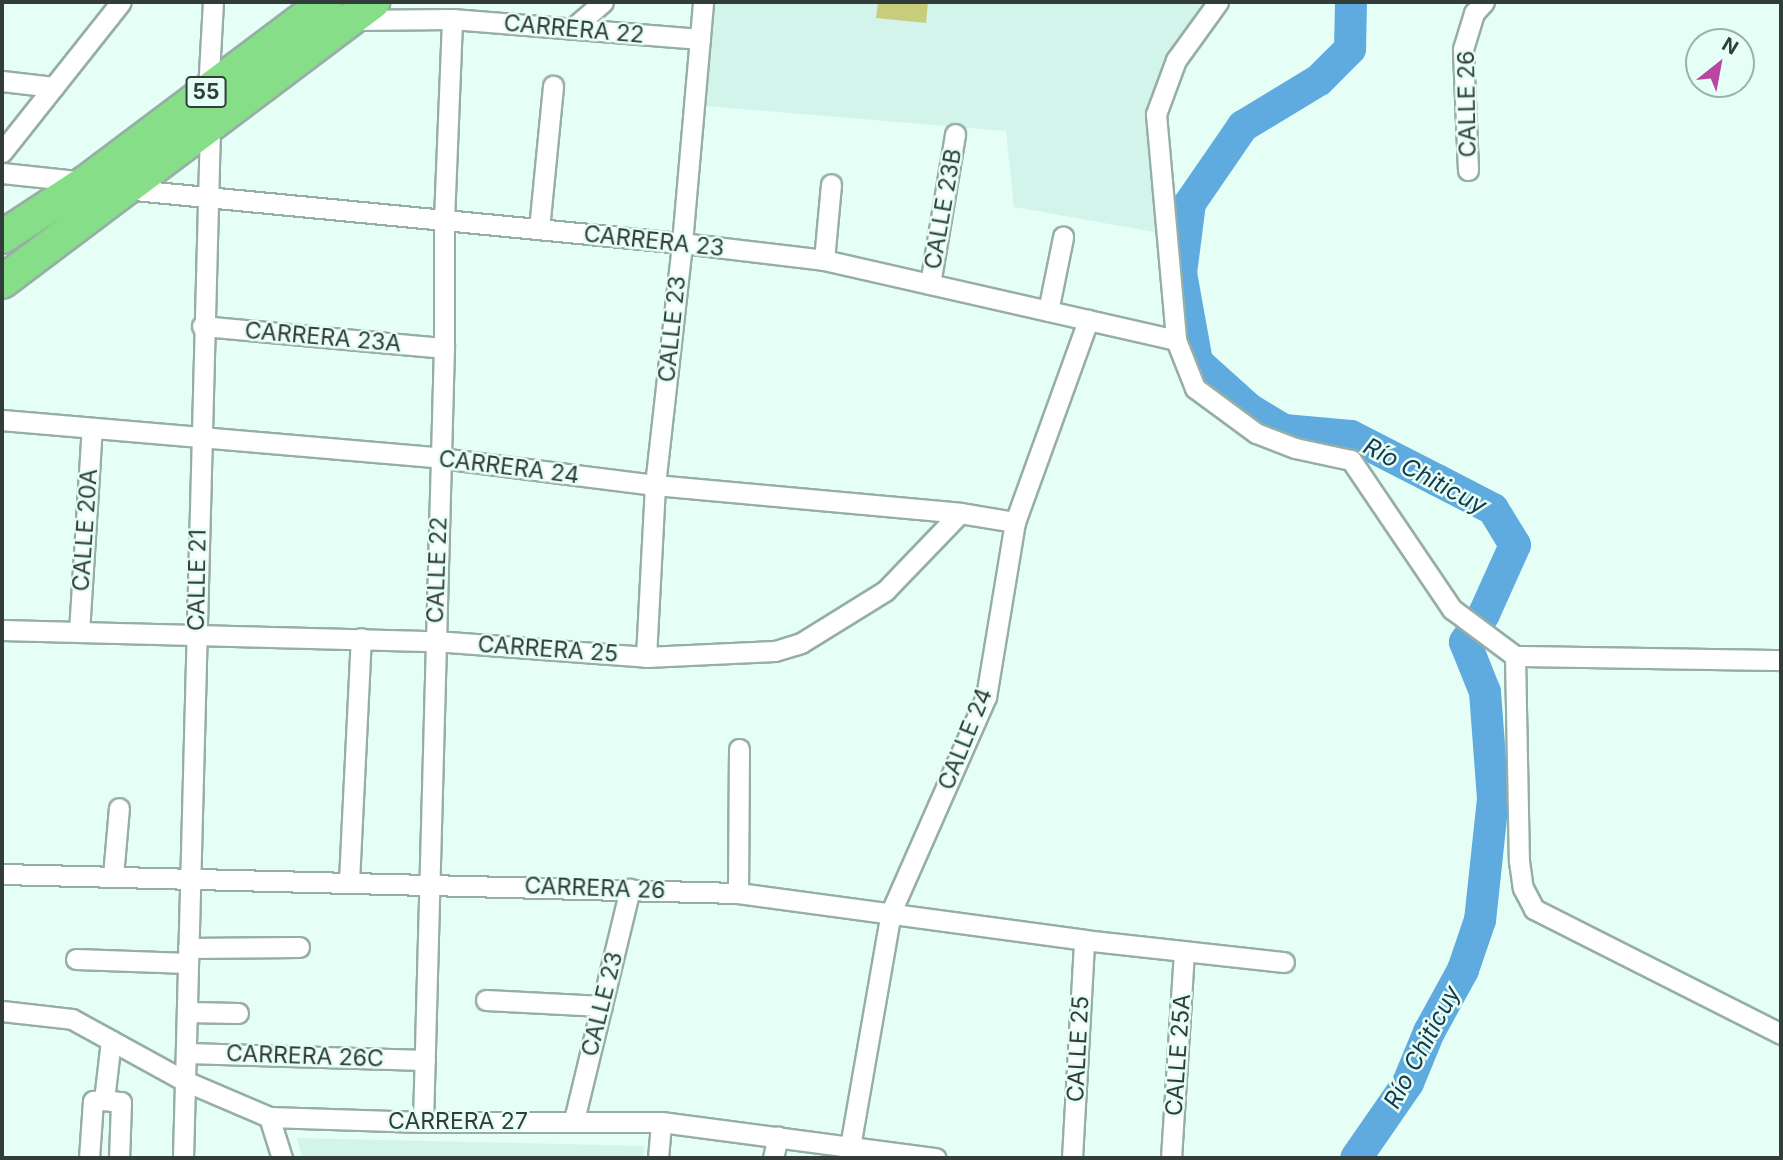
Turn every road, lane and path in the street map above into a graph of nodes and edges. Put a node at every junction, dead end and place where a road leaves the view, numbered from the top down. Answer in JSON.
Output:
{"nodes":[{"id":1,"x":121,"y":2,"type":"edge"},
{"id":2,"x":213,"y":2,"type":"edge"},
{"id":3,"x":603,"y":2,"type":"edge"},
{"id":4,"x":703,"y":2,"type":"edge"},
{"id":5,"x":1218,"y":2,"type":"edge"},
{"id":6,"x":1484,"y":2,"type":"edge"},
{"id":7,"x":344,"y":6,"type":"edge"},
{"id":8,"x":452,"y":19,"type":"junction"},
{"id":9,"x":572,"y":29,"type":"junction"},
{"id":10,"x":700,"y":39,"type":"junction"},
{"id":11,"x":2,"y":81,"type":"edge"},
{"id":12,"x":553,"y":86,"type":"dead end"},
{"id":13,"x":54,"y":87,"type":"junction"},
{"id":14,"x":208,"y":90,"type":"junction"},
{"id":15,"x":210,"y":124,"type":"junction"},
{"id":16,"x":955,"y":134,"type":"dead end"},
{"id":17,"x":2,"y":152,"type":"edge"},
{"id":18,"x":1468,"y":170,"type":"dead end"},
{"id":19,"x":2,"y":173,"type":"edge"},
{"id":20,"x":86,"y":182,"type":"junction"},
{"id":21,"x":831,"y":184,"type":"dead end"},
{"id":22,"x":124,"y":189,"type":"junction"},
{"id":23,"x":206,"y":197,"type":"junction"},
{"id":24,"x":444,"y":220,"type":"junction"},
{"id":25,"x":539,"y":229,"type":"junction"},
{"id":26,"x":2,"y":237,"type":"edge"},
{"id":27,"x":1063,"y":237,"type":"dead end"},
{"id":28,"x":682,"y":243,"type":"junction"},
{"id":29,"x":824,"y":260,"type":"junction"},
{"id":30,"x":2,"y":282,"type":"edge"},
{"id":31,"x":930,"y":284,"type":"junction"},
{"id":32,"x":1048,"y":311,"type":"junction"},
{"id":33,"x":1088,"y":320,"type":"junction"},
{"id":34,"x":202,"y":326,"type":"junction"},
{"id":35,"x":1176,"y":340,"type":"junction"},
{"id":36,"x":444,"y":348,"type":"junction"},
{"id":37,"x":2,"y":420,"type":"edge"},
{"id":38,"x":92,"y":428,"type":"junction"},
{"id":39,"x":200,"y":439,"type":"junction"},
{"id":40,"x":441,"y":458,"type":"junction"},
{"id":41,"x":655,"y":485,"type":"junction"},
{"id":42,"x":960,"y":513,"type":"junction"},
{"id":43,"x":1015,"y":522,"type":"junction"},
{"id":44,"x":2,"y":630,"type":"edge"},
{"id":45,"x":79,"y":632,"type":"junction"},
{"id":46,"x":196,"y":633,"type":"junction"},
{"id":47,"x":361,"y":638,"type":"junction"},
{"id":48,"x":435,"y":641,"type":"junction"},
{"id":49,"x":1515,"y":656,"type":"junction"},
{"id":50,"x":646,"y":657,"type":"junction"},
{"id":51,"x":1781,"y":660,"type":"edge"},
{"id":52,"x":739,"y":749,"type":"dead end"},
{"id":53,"x":119,"y":808,"type":"dead end"},
{"id":54,"x":2,"y":874,"type":"edge"},
{"id":55,"x":113,"y":876,"type":"junction"},
{"id":56,"x":190,"y":878,"type":"junction"},
{"id":57,"x":349,"y":881,"type":"junction"},
{"id":58,"x":429,"y":883,"type":"junction"},
{"id":59,"x":630,"y":889,"type":"junction"},
{"id":60,"x":738,"y":893,"type":"junction"},
{"id":61,"x":891,"y":912,"type":"junction"},
{"id":62,"x":1084,"y":940,"type":"junction"},
{"id":63,"x":299,"y":947,"type":"dead end"},
{"id":64,"x":1184,"y":951,"type":"junction"},
{"id":65,"x":188,"y":956,"type":"junction"},
{"id":66,"x":76,"y":959,"type":"dead end"},
{"id":67,"x":1284,"y":962,"type":"dead end"},
{"id":68,"x":486,"y":1000,"type":"dead end"},
{"id":69,"x":601,"y":1006,"type":"junction"},
{"id":70,"x":2,"y":1011,"type":"edge"},
{"id":71,"x":187,"y":1012,"type":"junction"},
{"id":72,"x":238,"y":1013,"type":"dead end"},
{"id":73,"x":1781,"y":1034,"type":"edge"},
{"id":74,"x":111,"y":1040,"type":"junction"},
{"id":75,"x":186,"y":1053,"type":"junction"},
{"id":76,"x":425,"y":1060,"type":"junction"},
{"id":77,"x":185,"y":1081,"type":"junction"},
{"id":78,"x":106,"y":1101,"type":"junction"},
{"id":79,"x":269,"y":1117,"type":"junction"},
{"id":80,"x":574,"y":1120,"type":"junction"},
{"id":81,"x":423,"y":1122,"type":"junction"},
{"id":82,"x":661,"y":1122,"type":"junction"},
{"id":83,"x":778,"y":1137,"type":"junction"},
{"id":84,"x":849,"y":1153,"type":"edge"},
{"id":85,"x":89,"y":1158,"type":"edge"},
{"id":86,"x":119,"y":1158,"type":"edge"},
{"id":87,"x":183,"y":1158,"type":"edge"},
{"id":88,"x":282,"y":1158,"type":"edge"},
{"id":89,"x":658,"y":1158,"type":"edge"},
{"id":90,"x":772,"y":1158,"type":"edge"},
{"id":91,"x":936,"y":1158,"type":"edge"},
{"id":92,"x":1072,"y":1158,"type":"edge"},
{"id":93,"x":1171,"y":1158,"type":"edge"}],
"edges":[{"from":1,"to":13,"type":"street"},
{"from":2,"to":14,"type":"street","name":"CALLE 21"},
{"from":3,"to":9,"type":"street"},
{"from":4,"to":10,"type":"street","name":"CALLE 23"},
{"from":5,"to":35,"type":"street"},
{"from":6,"to":18,"type":"street","name":"CALLE 26"},
{"from":7,"to":8,"type":"street","name":"CARRERA 22"},
{"from":7,"to":14,"type":"highway","number":"55"},
{"from":7,"to":15,"type":"highway","number":"55"},
{"from":8,"to":9,"type":"street","name":"CARRERA 22"},
{"from":8,"to":24,"type":"street","name":"CALLE 22"},
{"from":9,"to":10,"type":"street","name":"CARRERA 22"},
{"from":10,"to":28,"type":"street","name":"CALLE 23"},
{"from":11,"to":13,"type":"street"},
{"from":12,"to":25,"type":"street"},
{"from":13,"to":17,"type":"street"},
{"from":14,"to":15,"type":"street","name":"CALLE 21"},
{"from":14,"to":20,"type":"highway","number":"55"},
{"from":15,"to":22,"type":"highway","number":"55"},
{"from":15,"to":23,"type":"street","name":"CALLE 21"},
{"from":16,"to":31,"type":"street","name":"CALLE 23B"},
{"from":19,"to":20,"type":"street"},
{"from":20,"to":26,"type":"highway","number":"55"},
{"from":21,"to":29,"type":"street"},
{"from":22,"to":23,"type":"street","name":"CARRERA 23"},
{"from":22,"to":30,"type":"highway","number":"55"},
{"from":23,"to":24,"type":"street","name":"CARRERA 23"},
{"from":23,"to":34,"type":"street","name":"CALLE 21"},
{"from":24,"to":25,"type":"street","name":"CARRERA 23"},
{"from":24,"to":36,"type":"street","name":"CALLE 22"},
{"from":25,"to":28,"type":"street","name":"CARRERA 23"},
{"from":27,"to":32,"type":"street"},
{"from":28,"to":29,"type":"street","name":"CARRERA 23"},
{"from":28,"to":41,"type":"street","name":"CALLE 23"},
{"from":29,"to":31,"type":"street","name":"CARRERA 23"},
{"from":31,"to":32,"type":"street","name":"CARRERA 23"},
{"from":32,"to":33,"type":"street","name":"CARRERA 23"},
{"from":33,"to":35,"type":"street","name":"CARRERA 23"},
{"from":33,"to":43,"type":"street","name":"CALLE 24"},
{"from":34,"to":36,"type":"street","name":"CARRERA 23A"},
{"from":34,"to":39,"type":"street","name":"CALLE 21"},
{"from":35,"to":49,"type":"street"},
{"from":36,"to":40,"type":"street","name":"CALLE 22"},
{"from":37,"to":38,"type":"street","name":"CARRERA 24"},
{"from":38,"to":39,"type":"street","name":"CARRERA 24"},
{"from":38,"to":45,"type":"street","name":"CALLE 20A"},
{"from":39,"to":40,"type":"street","name":"CARRERA 24"},
{"from":39,"to":46,"type":"street","name":"CALLE 21"},
{"from":40,"to":41,"type":"street","name":"CARRERA 24"},
{"from":40,"to":48,"type":"street","name":"CALLE 22"},
{"from":41,"to":42,"type":"street","name":"CARRERA 24"},
{"from":41,"to":50,"type":"street","name":"CALLE 23"},
{"from":42,"to":43,"type":"street","name":"CARRERA 24"},
{"from":42,"to":50,"type":"street","name":"CARRERA 25"},
{"from":43,"to":61,"type":"street","name":"CALLE 24"},
{"from":44,"to":45,"type":"street","name":"CARRERA 25"},
{"from":45,"to":46,"type":"street","name":"CARRERA 25"},
{"from":46,"to":47,"type":"street","name":"CARRERA 25"},
{"from":46,"to":56,"type":"street","name":"CALLE 21"},
{"from":47,"to":48,"type":"street","name":"CARRERA 25"},
{"from":47,"to":57,"type":"street"},
{"from":48,"to":50,"type":"street","name":"CARRERA 25"},
{"from":48,"to":58,"type":"street","name":"CALLE 22"},
{"from":49,"to":51,"type":"street"},
{"from":49,"to":73,"type":"street"},
{"from":52,"to":60,"type":"street"},
{"from":53,"to":55,"type":"street"},
{"from":54,"to":55,"type":"street","name":"CARRERA 26"},
{"from":55,"to":56,"type":"street","name":"CARRERA 26"},
{"from":56,"to":57,"type":"street","name":"CARRERA 26"},
{"from":56,"to":65,"type":"street","name":"CALLE 21"},
{"from":57,"to":58,"type":"street","name":"CARRERA 26"},
{"from":58,"to":59,"type":"street","name":"CARRERA 26"},
{"from":58,"to":76,"type":"street","name":"CALLE 22"},
{"from":59,"to":60,"type":"street","name":"CARRERA 26"},
{"from":59,"to":69,"type":"street","name":"CALLE 23"},
{"from":60,"to":61,"type":"street","name":"CARRERA 26"},
{"from":61,"to":62,"type":"street","name":"CARRERA 26"},
{"from":61,"to":84,"type":"street","name":"CALLE 24"},
{"from":62,"to":64,"type":"street","name":"CARRERA 26"},
{"from":62,"to":92,"type":"street","name":"CALLE 25"},
{"from":63,"to":65,"type":"street"},
{"from":64,"to":67,"type":"street","name":"CARRERA 26"},
{"from":64,"to":93,"type":"street","name":"CALLE 25A"},
{"from":65,"to":66,"type":"street"},
{"from":65,"to":71,"type":"street","name":"CALLE 21"},
{"from":68,"to":69,"type":"street"},
{"from":69,"to":80,"type":"street","name":"CALLE 23"},
{"from":70,"to":74,"type":"street","name":"CARRERA 27"},
{"from":71,"to":72,"type":"street"},
{"from":71,"to":75,"type":"street","name":"CALLE 21"},
{"from":74,"to":77,"type":"street","name":"CARRERA 27"},
{"from":74,"to":78,"type":"street"},
{"from":75,"to":76,"type":"street","name":"CARRERA 26C"},
{"from":75,"to":77,"type":"street","name":"CALLE 21"},
{"from":76,"to":81,"type":"street","name":"CALLE 22"},
{"from":77,"to":79,"type":"street","name":"CARRERA 27"},
{"from":77,"to":87,"type":"street","name":"CALLE 21"},
{"from":78,"to":85,"type":"street"},
{"from":78,"to":86,"type":"street"},
{"from":79,"to":81,"type":"street","name":"CARRERA 27"},
{"from":79,"to":88,"type":"street"},
{"from":80,"to":81,"type":"street","name":"CARRERA 27"},
{"from":80,"to":82,"type":"street","name":"CARRERA 27"},
{"from":82,"to":83,"type":"street","name":"CARRERA 27"},
{"from":82,"to":89,"type":"street"},
{"from":83,"to":84,"type":"street","name":"CARRERA 27"},
{"from":83,"to":90,"type":"street"},
{"from":84,"to":91,"type":"street","name":"CARRERA 27"}]}
